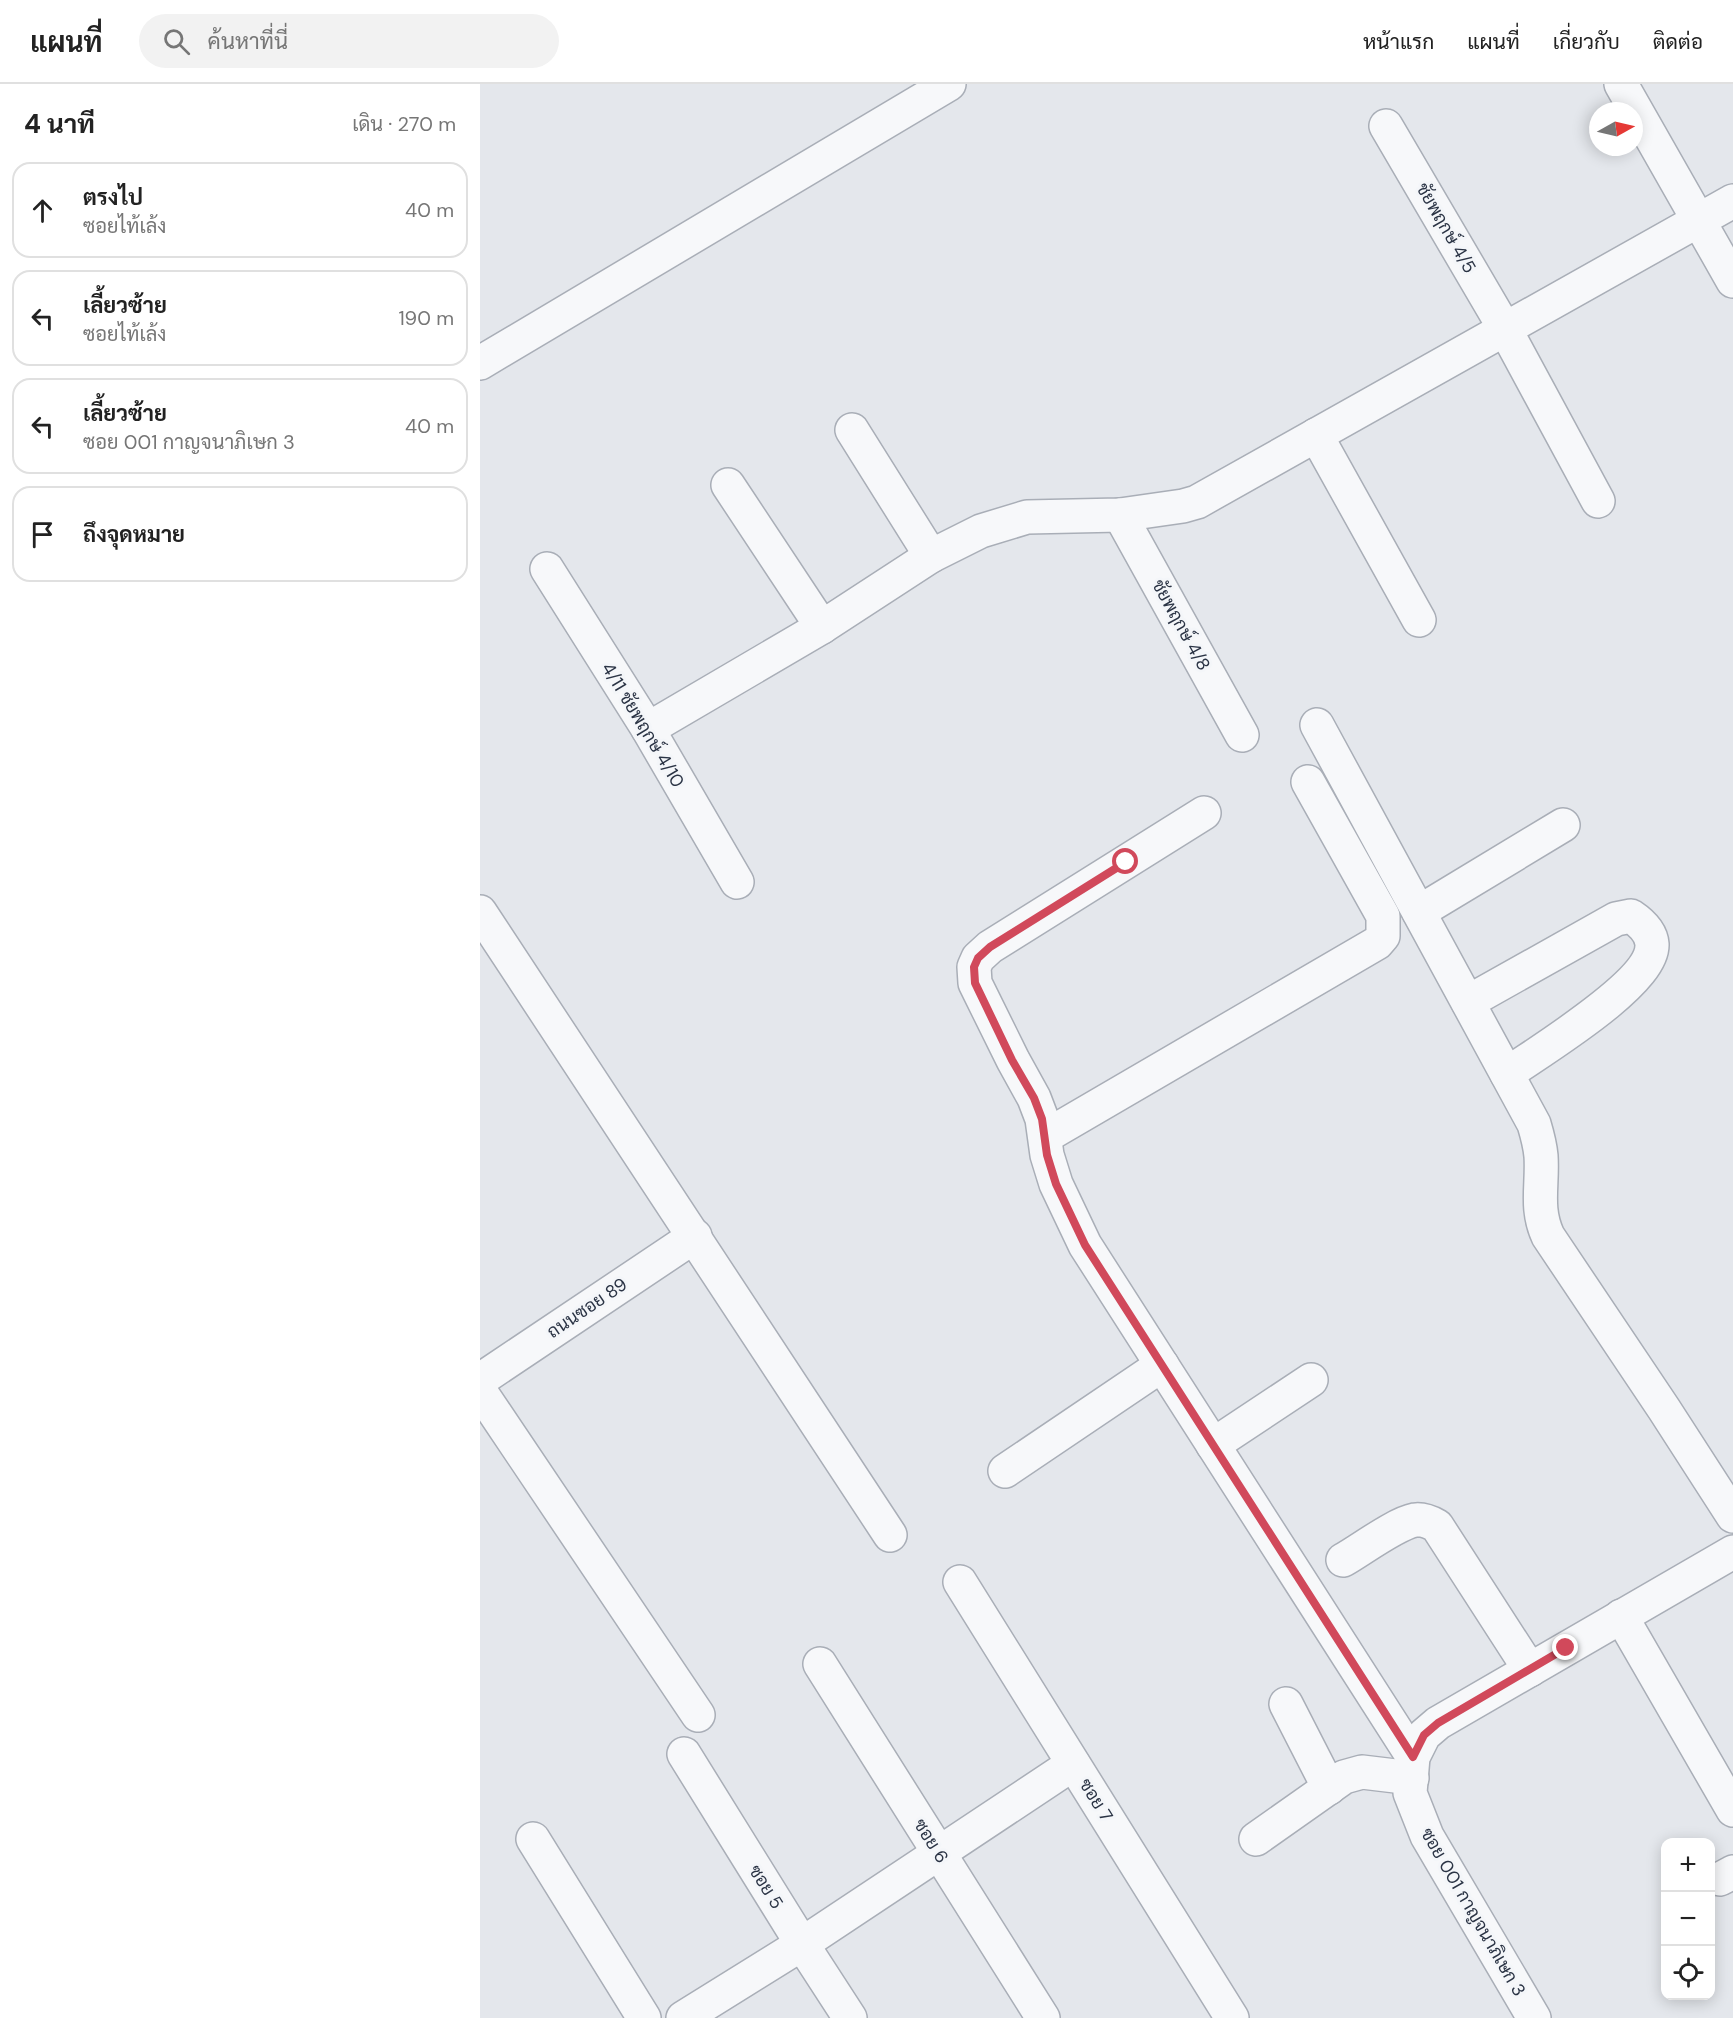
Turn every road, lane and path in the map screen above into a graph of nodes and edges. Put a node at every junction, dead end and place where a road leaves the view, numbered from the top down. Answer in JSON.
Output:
{"nodes":[{"id":1,"x":950,"y":84,"type":"edge"},
{"id":2,"x":1621,"y":84,"type":"edge"},
{"id":3,"x":1386,"y":126,"type":"dead end"},
{"id":4,"x":1733,"y":201,"type":"edge"},
{"id":5,"x":1699,"y":220,"type":"junction"},
{"id":6,"x":1733,"y":281,"type":"edge"},
{"id":7,"x":1505,"y":329,"type":"junction"},
{"id":8,"x":480,"y":363,"type":"edge"},
{"id":9,"x":852,"y":430,"type":"dead end"},
{"id":10,"x":1316,"y":435,"type":"junction"},
{"id":11,"x":728,"y":485,"type":"dead end"},
{"id":12,"x":1598,"y":501,"type":"dead end"},
{"id":13,"x":1120,"y":515,"type":"junction"},
{"id":14,"x":931,"y":556,"type":"junction"},
{"id":15,"x":547,"y":569,"type":"dead end"},
{"id":16,"x":1419,"y":620,"type":"dead end"},
{"id":17,"x":822,"y":627,"type":"junction"},
{"id":18,"x":1317,"y":725,"type":"dead end"},
{"id":19,"x":648,"y":729,"type":"junction"},
{"id":20,"x":1242,"y":735,"type":"dead end"},
{"id":21,"x":1308,"y":783,"type":"dead end"},
{"id":22,"x":1204,"y":813,"type":"dead end"},
{"id":23,"x":1563,"y":825,"type":"dead end"},
{"id":24,"x":737,"y":882,"type":"dead end"},
{"id":25,"x":480,"y":912,"type":"edge"},
{"id":26,"x":1419,"y":912,"type":"junction"},
{"id":27,"x":1468,"y":1002,"type":"junction"},
{"id":28,"x":1507,"y":1074,"type":"junction"},
{"id":29,"x":1046,"y":1136,"type":"junction"},
{"id":30,"x":695,"y":1236,"type":"junction"},
{"id":31,"x":1162,"y":1365,"type":"junction"},
{"id":32,"x":480,"y":1380,"type":"edge"},
{"id":33,"x":1311,"y":1380,"type":"dead end"},
{"id":34,"x":480,"y":1391,"type":"edge"},
{"id":35,"x":1213,"y":1445,"type":"junction"},
{"id":36,"x":1005,"y":1471,"type":"dead end"},
{"id":37,"x":1733,"y":1516,"type":"edge"},
{"id":38,"x":890,"y":1535,"type":"dead end"},
{"id":39,"x":1733,"y":1552,"type":"edge"},
{"id":40,"x":1343,"y":1560,"type":"dead end"},
{"id":41,"x":960,"y":1582,"type":"dead end"},
{"id":42,"x":1621,"y":1617,"type":"junction"},
{"id":43,"x":819,"y":1664,"type":"dead end"},
{"id":44,"x":1530,"y":1670,"type":"junction"},
{"id":45,"x":1286,"y":1704,"type":"dead end"},
{"id":46,"x":698,"y":1715,"type":"dead end"},
{"id":47,"x":684,"y":1754,"type":"dead end"},
{"id":48,"x":1073,"y":1764,"type":"junction"},
{"id":49,"x":1412,"y":1767,"type":"junction"},
{"id":50,"x":1329,"y":1788,"type":"junction"},
{"id":51,"x":1733,"y":1810,"type":"edge"},
{"id":52,"x":533,"y":1839,"type":"dead end"},
{"id":53,"x":1256,"y":1839,"type":"dead end"},
{"id":54,"x":939,"y":1854,"type":"junction"},
{"id":55,"x":801,"y":1944,"type":"junction"},
{"id":56,"x":644,"y":2018,"type":"edge"},
{"id":57,"x":683,"y":2018,"type":"edge"},
{"id":58,"x":850,"y":2018,"type":"edge"},
{"id":59,"x":1043,"y":2018,"type":"edge"},
{"id":60,"x":1232,"y":2018,"type":"edge"},
{"id":61,"x":1534,"y":2018,"type":"edge"}],
"edges":[{"from":1,"to":8,"type":"street"},
{"from":2,"to":5,"type":"street"},
{"from":3,"to":7,"type":"street","name":"ชัยพฤกษ์ 4/5"},
{"from":4,"to":5,"type":"street"},
{"from":5,"to":6,"type":"street"},
{"from":5,"to":7,"type":"street"},
{"from":7,"to":10,"type":"street"},
{"from":7,"to":12,"type":"street","name":"ชัยพฤกษ์ 4/5"},
{"from":9,"to":14,"type":"street"},
{"from":10,"to":13,"type":"street"},
{"from":10,"to":16,"type":"street"},
{"from":11,"to":17,"type":"street"},
{"from":13,"to":14,"type":"street"},
{"from":13,"to":20,"type":"street","name":"ชัยพฤกษ์ 4/8"},
{"from":14,"to":17,"type":"street"},
{"from":15,"to":19,"type":"street","name":"4/11 ชัยพฤกษ์ 4/10"},
{"from":17,"to":19,"type":"street"},
{"from":18,"to":26,"type":"street"},
{"from":19,"to":24,"type":"street","name":"4/11 ชัยพฤกษ์ 4/10"},
{"from":21,"to":29,"type":"street"},
{"from":22,"to":29,"type":"street"},
{"from":23,"to":26,"type":"street"},
{"from":25,"to":30,"type":"street"},
{"from":26,"to":27,"type":"street"},
{"from":27,"to":28,"type":"street"},
{"from":27,"to":28,"type":"street"},
{"from":28,"to":37,"type":"street"},
{"from":29,"to":31,"type":"street"},
{"from":30,"to":32,"type":"street","name":"ถนนซอย 89"},
{"from":30,"to":38,"type":"street"},
{"from":31,"to":35,"type":"street"},
{"from":31,"to":36,"type":"street"},
{"from":33,"to":35,"type":"street"},
{"from":34,"to":46,"type":"street"},
{"from":35,"to":49,"type":"street"},
{"from":39,"to":42,"type":"street"},
{"from":40,"to":44,"type":"street"},
{"from":41,"to":48,"type":"street","name":"ซอย 7"},
{"from":42,"to":44,"type":"street"},
{"from":42,"to":51,"type":"street"},
{"from":43,"to":54,"type":"street","name":"ซอย 6"},
{"from":44,"to":49,"type":"street"},
{"from":45,"to":50,"type":"street"},
{"from":47,"to":55,"type":"street","name":"ซอย 5"},
{"from":48,"to":54,"type":"street"},
{"from":48,"to":60,"type":"street","name":"ซอย 7"},
{"from":49,"to":50,"type":"street"},
{"from":49,"to":61,"type":"street","name":"ซอย 001 กาญจนาภิเษก 3"},
{"from":50,"to":53,"type":"street"},
{"from":52,"to":56,"type":"street"},
{"from":54,"to":55,"type":"street"},
{"from":54,"to":59,"type":"street","name":"ซอย 6"},
{"from":55,"to":57,"type":"street"},
{"from":55,"to":58,"type":"street","name":"ซอย 5"}]}
